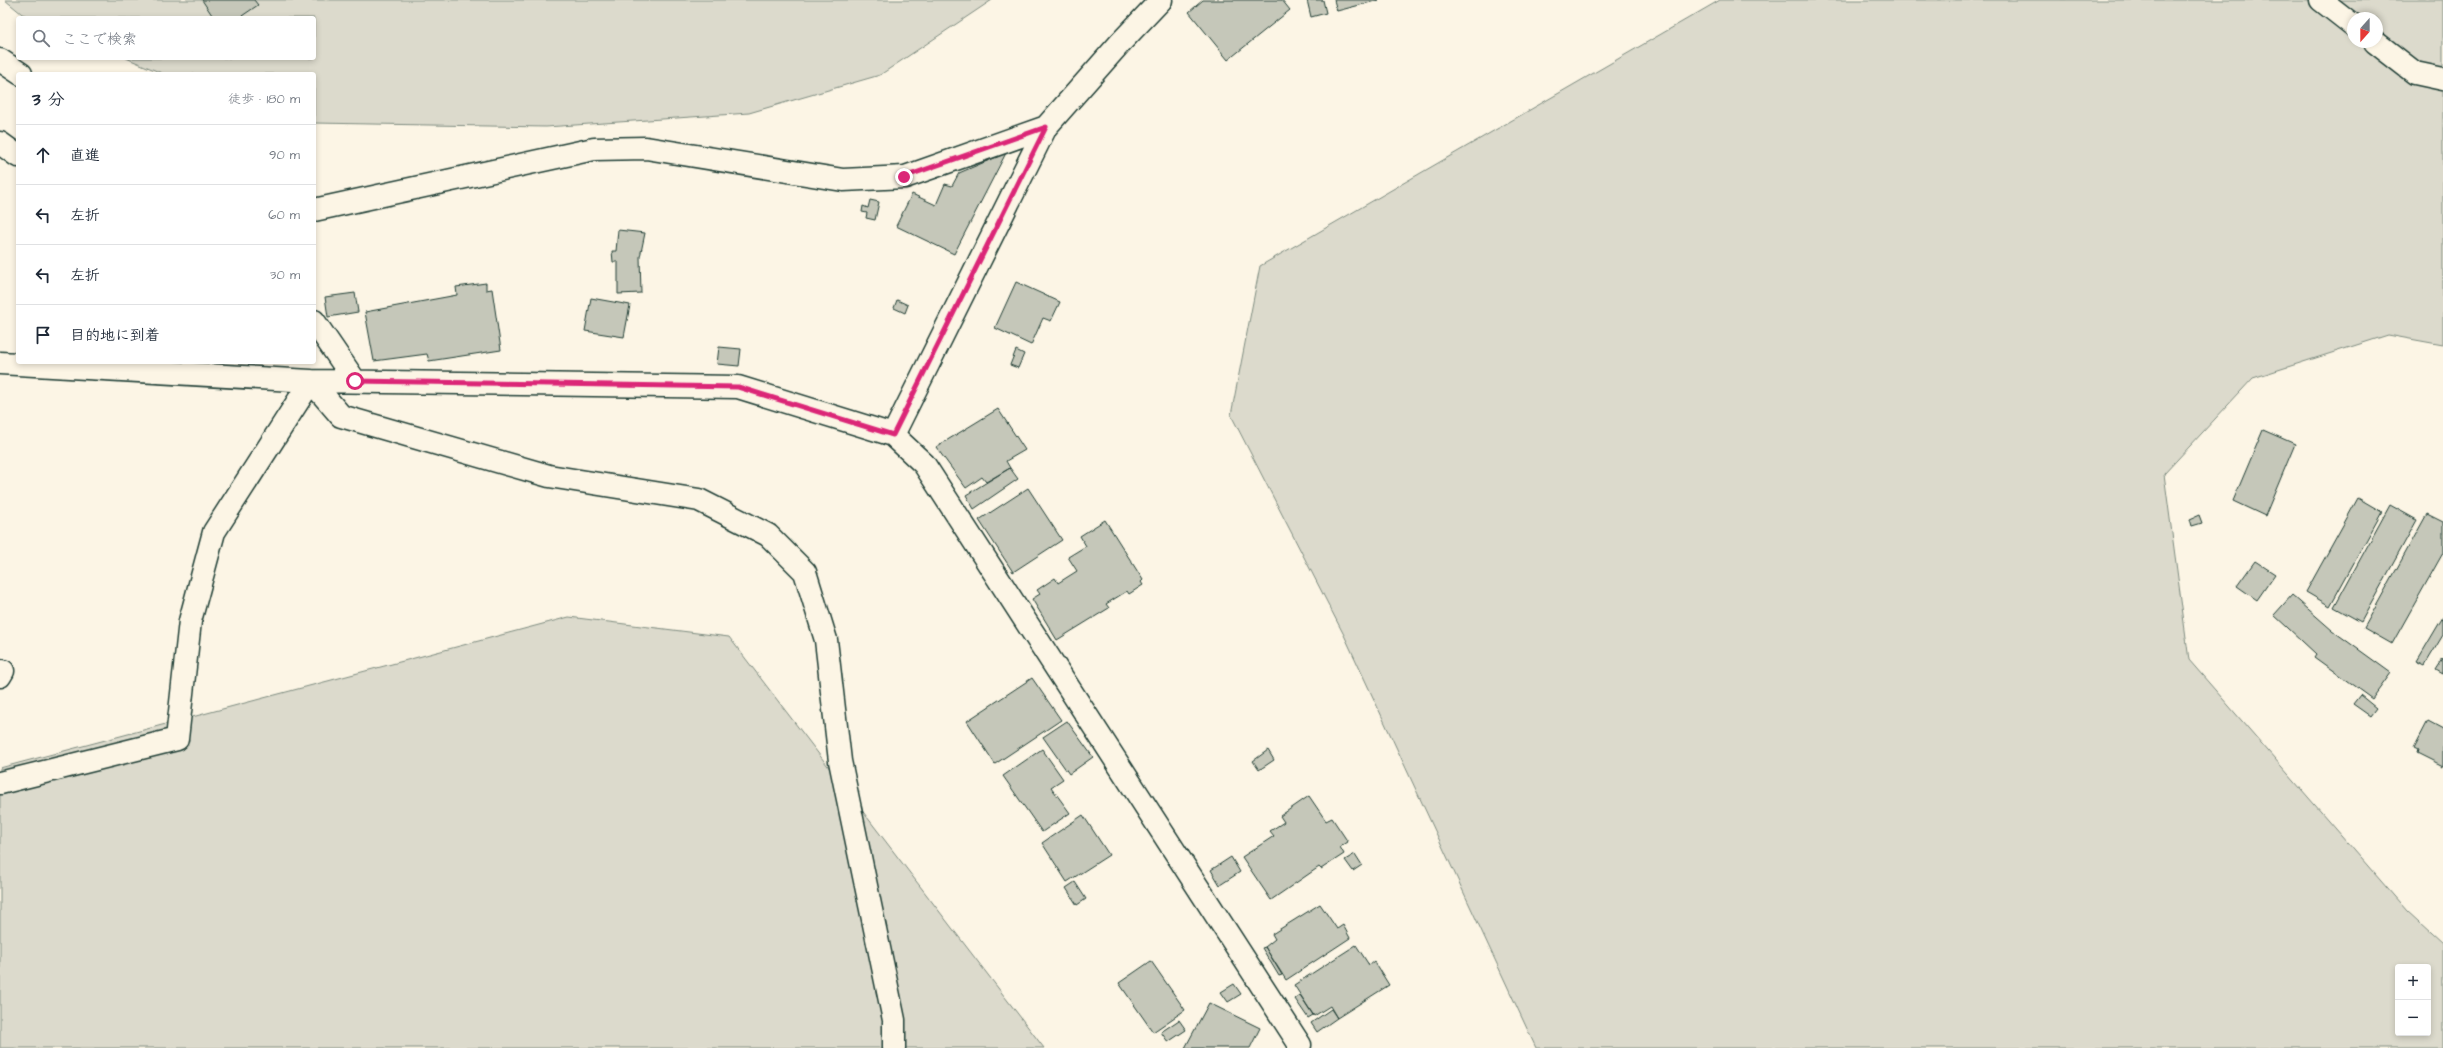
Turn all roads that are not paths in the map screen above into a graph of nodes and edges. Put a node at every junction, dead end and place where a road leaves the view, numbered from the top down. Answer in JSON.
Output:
{"nodes":[{"id":1,"x":1161,"y":0,"type":"edge"},
{"id":2,"x":2321,"y":0,"type":"edge"},
{"id":3,"x":2347,"y":20,"type":"edge"},
{"id":4,"x":2383,"y":48,"type":"edge"},
{"id":5,"x":0,"y":60,"type":"edge"},
{"id":6,"x":18,"y":72,"type":"edge"},
{"id":7,"x":2443,"y":79,"type":"edge"},
{"id":8,"x":1046,"y":127,"type":"junction"},
{"id":9,"x":0,"y":142,"type":"edge"},
{"id":10,"x":16,"y":154,"type":"edge"},
{"id":11,"x":316,"y":210,"type":"edge"},
{"id":12,"x":316,"y":324,"type":"edge"},
{"id":13,"x":0,"y":363,"type":"edge"},
{"id":14,"x":16,"y":364,"type":"edge"},
{"id":15,"x":17,"y":364,"type":"edge"},
{"id":16,"x":311,"y":381,"type":"junction"},
{"id":17,"x":355,"y":381,"type":"junction"},
{"id":18,"x":893,"y":435,"type":"junction"},
{"id":19,"x":0,"y":783,"type":"edge"},
{"id":20,"x":894,"y":1048,"type":"edge"},
{"id":21,"x":1299,"y":1048,"type":"edge"}],
"edges":[{"from":1,"to":8,"type":"street"},
{"from":2,"to":3,"type":"street"},
{"from":4,"to":7,"type":"street"},
{"from":5,"to":6,"type":"street"},
{"from":8,"to":11,"type":"street"},
{"from":8,"to":18,"type":"street"},
{"from":9,"to":10,"type":"street"},
{"from":12,"to":17,"type":"street"},
{"from":13,"to":14,"type":"street"},
{"from":15,"to":16,"type":"street"},
{"from":16,"to":17,"type":"street"},
{"from":16,"to":19,"type":"street"},
{"from":16,"to":20,"type":"street"},
{"from":17,"to":18,"type":"street"},
{"from":18,"to":21,"type":"street"}]}
